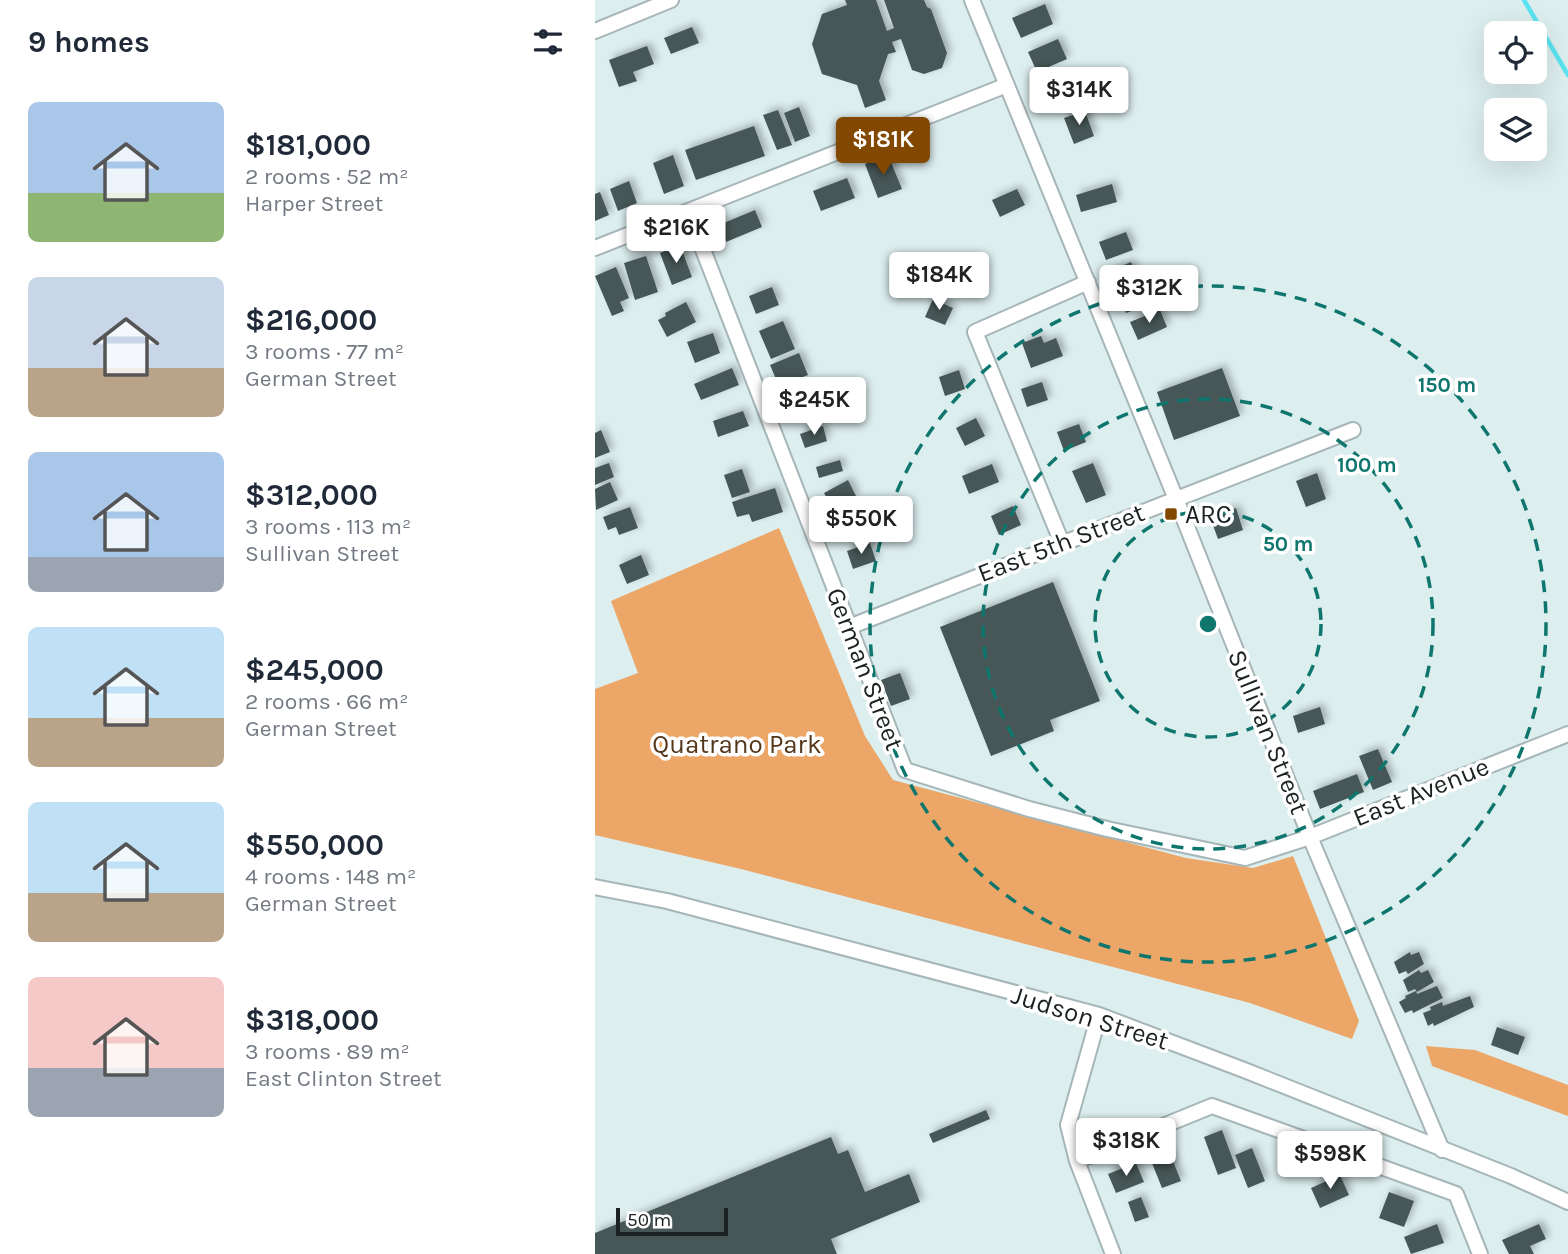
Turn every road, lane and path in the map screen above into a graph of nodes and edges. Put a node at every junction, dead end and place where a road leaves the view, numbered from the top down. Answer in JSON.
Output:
{"nodes":[{"id":1,"x":671,"y":0,"type":"edge"},
{"id":2,"x":972,"y":0,"type":"edge"},
{"id":3,"x":595,"y":31,"type":"edge"},
{"id":4,"x":1007,"y":85,"type":"junction"},
{"id":5,"x":688,"y":211,"type":"junction"},
{"id":6,"x":595,"y":248,"type":"edge"},
{"id":7,"x":1088,"y":282,"type":"junction"},
{"id":8,"x":1353,"y":430,"type":"dead end"},
{"id":9,"x":1176,"y":499,"type":"junction"},
{"id":10,"x":1062,"y":543,"type":"junction"},
{"id":11,"x":849,"y":626,"type":"junction"},
{"id":12,"x":1568,"y":734,"type":"edge"},
{"id":13,"x":1029,"y":809,"type":"joint"},
{"id":14,"x":1310,"y":837,"type":"junction"},
{"id":15,"x":595,"y":887,"type":"edge"},
{"id":16,"x":1099,"y":1016,"type":"junction"},
{"id":17,"x":1442,"y":1150,"type":"junction"},
{"id":18,"x":1077,"y":1161,"type":"junction"},
{"id":19,"x":1568,"y":1202,"type":"edge"},
{"id":20,"x":1113,"y":1254,"type":"edge"},
{"id":21,"x":1481,"y":1254,"type":"edge"}],
"edges":[{"from":1,"to":3,"type":"street"},
{"from":2,"to":4,"type":"street","name":"Sullivan Street"},
{"from":4,"to":5,"type":"street"},
{"from":4,"to":7,"type":"street","name":"Sullivan Street"},
{"from":5,"to":6,"type":"street"},
{"from":5,"to":11,"type":"street","name":"German Street"},
{"from":7,"to":9,"type":"street","name":"Sullivan Street"},
{"from":7,"to":10,"type":"street"},
{"from":8,"to":9,"type":"street","name":"East 5th Street"},
{"from":9,"to":10,"type":"street","name":"East 5th Street"},
{"from":9,"to":14,"type":"street","name":"Sullivan Street"},
{"from":10,"to":11,"type":"street","name":"East 5th Street"},
{"from":11,"to":13,"type":"street","name":"German Street"},
{"from":12,"to":14,"type":"street","name":"East Avenue"},
{"from":13,"to":14,"type":"street","name":"East Avenue"},
{"from":14,"to":17,"type":"street","name":"Sullivan Street"},
{"from":15,"to":16,"type":"street","name":"Judson Street"},
{"from":16,"to":17,"type":"street","name":"Judson Street"},
{"from":16,"to":18,"type":"street"},
{"from":17,"to":19,"type":"street","name":"Judson Street"},
{"from":18,"to":20,"type":"street"},
{"from":18,"to":21,"type":"street"}]}
